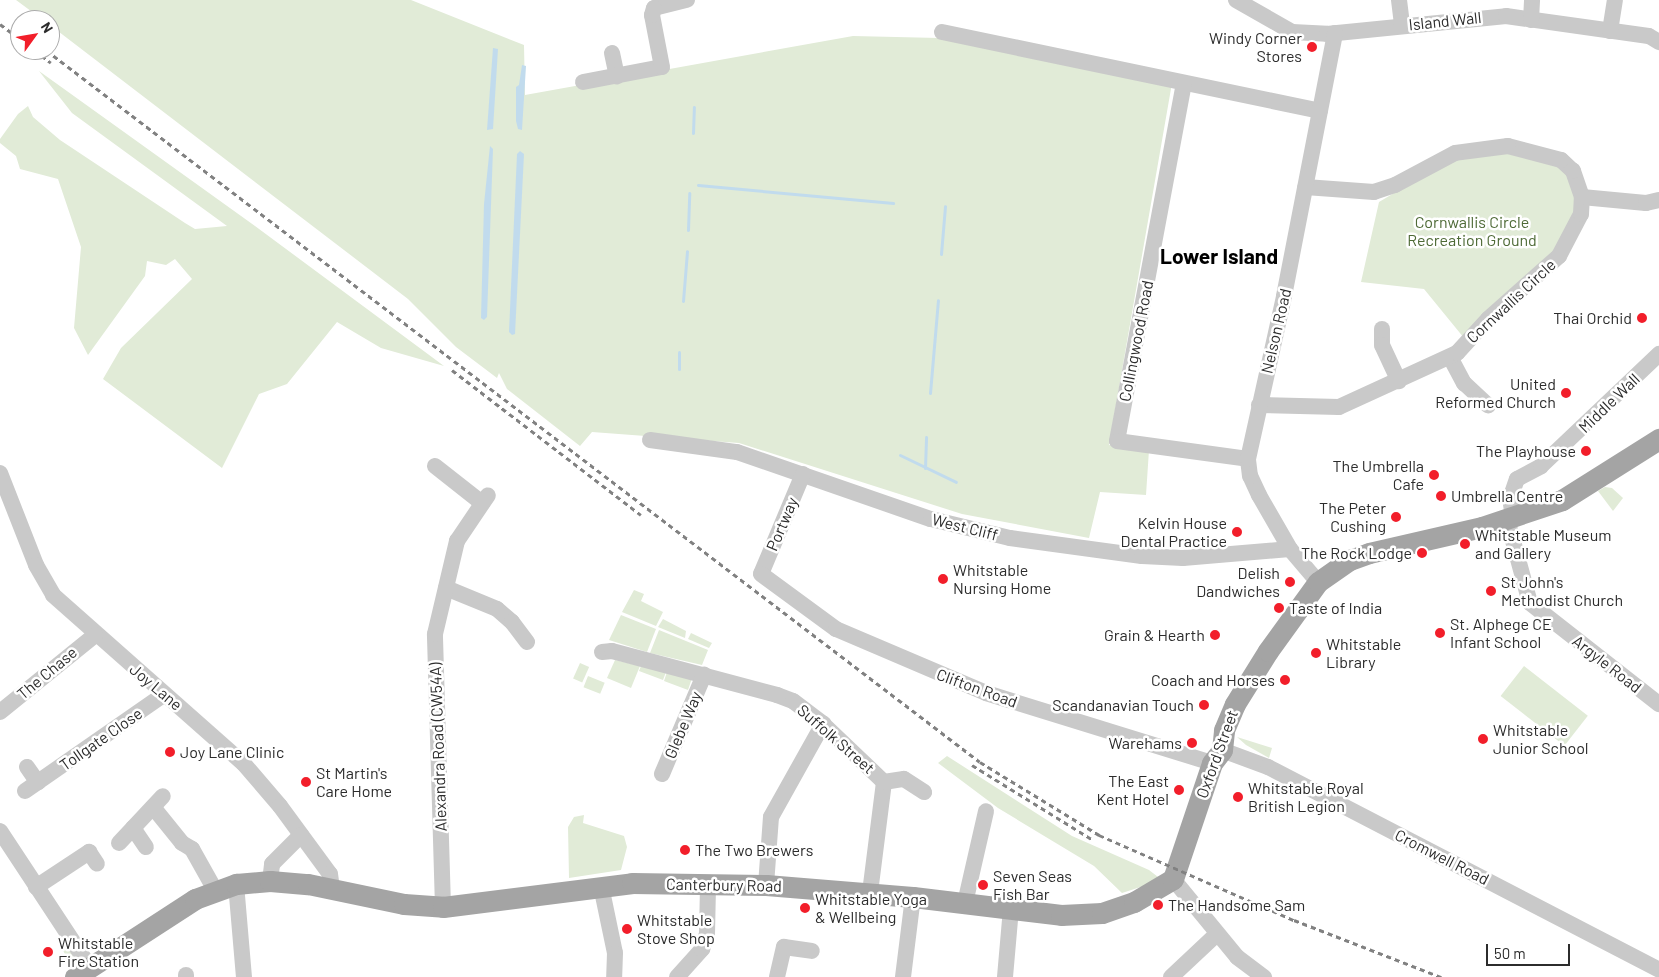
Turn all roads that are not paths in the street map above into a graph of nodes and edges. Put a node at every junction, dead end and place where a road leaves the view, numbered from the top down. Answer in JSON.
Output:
{"nodes":[{"id":1,"x":687,"y":0,"type":"edge"},
{"id":2,"x":1236,"y":0,"type":"edge"},
{"id":3,"x":1399,"y":0,"type":"edge"},
{"id":4,"x":1532,"y":0,"type":"edge"},
{"id":5,"x":1615,"y":0,"type":"edge"},
{"id":6,"x":650,"y":4,"type":"edge"},
{"id":7,"x":1531,"y":20,"type":"junction"},
{"id":8,"x":1402,"y":26,"type":"junction"},
{"id":9,"x":1610,"y":30,"type":"junction"},
{"id":10,"x":942,"y":32,"type":"dead end"},
{"id":11,"x":1335,"y":33,"type":"junction"},
{"id":12,"x":1659,"y":42,"type":"edge"},
{"id":13,"x":612,"y":52,"type":"dead end"},
{"id":14,"x":617,"y":76,"type":"junction"},
{"id":15,"x":583,"y":82,"type":"dead end"},
{"id":16,"x":1184,"y":83,"type":"junction"},
{"id":17,"x":1320,"y":111,"type":"junction"},
{"id":18,"x":1305,"y":187,"type":"junction"},
{"id":19,"x":1582,"y":197,"type":"junction"},
{"id":20,"x":1659,"y":200,"type":"edge"},
{"id":21,"x":1382,"y":329,"type":"dead end"},
{"id":22,"x":1659,"y":354,"type":"edge"},
{"id":23,"x":1450,"y":357,"type":"junction"},
{"id":24,"x":1398,"y":381,"type":"junction"},
{"id":25,"x":1259,"y":405,"type":"junction"},
{"id":26,"x":1488,"y":405,"type":"dead end"},
{"id":27,"x":1659,"y":438,"type":"edge"},
{"id":28,"x":650,"y":440,"type":"dead end"},
{"id":29,"x":1248,"y":459,"type":"junction"},
{"id":30,"x":435,"y":466,"type":"dead end"},
{"id":31,"x":0,"y":473,"type":"edge"},
{"id":32,"x":803,"y":474,"type":"junction"},
{"id":33,"x":1510,"y":518,"type":"junction"},
{"id":34,"x":1290,"y":549,"type":"junction"},
{"id":35,"x":761,"y":574,"type":"joint"},
{"id":36,"x":1318,"y":582,"type":"junction"},
{"id":37,"x":446,"y":588,"type":"junction"},
{"id":38,"x":95,"y":635,"type":"junction"},
{"id":39,"x":528,"y":642,"type":"dead end"},
{"id":40,"x":602,"y":652,"type":"dead end"},
{"id":41,"x":704,"y":676,"type":"junction"},
{"id":42,"x":163,"y":695,"type":"junction"},
{"id":43,"x":793,"y":702,"type":"joint"},
{"id":44,"x":1659,"y":704,"type":"edge"},
{"id":45,"x":0,"y":712,"type":"edge"},
{"id":46,"x":823,"y":724,"type":"junction"},
{"id":47,"x":1217,"y":757,"type":"junction"},
{"id":48,"x":27,"y":768,"type":"dead end"},
{"id":49,"x":662,"y":774,"type":"dead end"},
{"id":50,"x":884,"y":782,"type":"junction"},
{"id":51,"x":924,"y":792,"type":"dead end"},
{"id":52,"x":986,"y":811,"type":"dead end"},
{"id":53,"x":133,"y":828,"type":"junction"},
{"id":54,"x":0,"y":831,"type":"edge"},
{"id":55,"x":301,"y":835,"type":"junction"},
{"id":56,"x":119,"y":843,"type":"dead end"},
{"id":57,"x":146,"y":847,"type":"dead end"},
{"id":58,"x":97,"y":864,"type":"dead end"},
{"id":59,"x":1173,"y":879,"type":"junction"},
{"id":60,"x":270,"y":881,"type":"junction"},
{"id":61,"x":236,"y":884,"type":"junction"},
{"id":62,"x":708,"y":885,"type":"junction"},
{"id":63,"x":766,"y":885,"type":"junction"},
{"id":64,"x":601,"y":886,"type":"junction"},
{"id":65,"x":36,"y":887,"type":"junction"},
{"id":66,"x":332,"y":888,"type":"junction"},
{"id":67,"x":215,"y":890,"type":"junction"},
{"id":68,"x":870,"y":893,"type":"junction"},
{"id":69,"x":913,"y":896,"type":"junction"},
{"id":70,"x":965,"y":903,"type":"junction"},
{"id":71,"x":443,"y":906,"type":"junction"},
{"id":72,"x":1011,"y":909,"type":"junction"},
{"id":73,"x":1216,"y":934,"type":"junction"},
{"id":74,"x":812,"y":951,"type":"dead end"},
{"id":75,"x":1659,"y":970,"type":"edge"},
{"id":76,"x":82,"y":972,"type":"edge"},
{"id":77,"x":685,"y":975,"type":"edge"},
{"id":78,"x":244,"y":977,"type":"edge"},
{"id":79,"x":614,"y":977,"type":"edge"},
{"id":80,"x":777,"y":977,"type":"edge"},
{"id":81,"x":903,"y":977,"type":"edge"},
{"id":82,"x":1005,"y":977,"type":"edge"},
{"id":83,"x":1170,"y":977,"type":"edge"},
{"id":84,"x":1264,"y":977,"type":"edge"}],
"edges":[{"from":1,"to":6,"type":"street"},
{"from":2,"to":11,"type":"street","name":"Island Wall"},
{"from":3,"to":8,"type":"street"},
{"from":4,"to":7,"type":"street"},
{"from":5,"to":9,"type":"street"},
{"from":6,"to":14,"type":"street"},
{"from":7,"to":8,"type":"street","name":"Island Wall"},
{"from":7,"to":9,"type":"street","name":"Island Wall"},
{"from":8,"to":11,"type":"street","name":"Island Wall"},
{"from":9,"to":12,"type":"street","name":"Island Wall"},
{"from":10,"to":16,"type":"street"},
{"from":11,"to":17,"type":"street","name":"Nelson Road"},
{"from":13,"to":14,"type":"street"},
{"from":14,"to":15,"type":"street"},
{"from":16,"to":17,"type":"street"},
{"from":16,"to":29,"type":"street","name":"Collingwood Road"},
{"from":17,"to":18,"type":"street","name":"Nelson Road"},
{"from":18,"to":19,"type":"street"},
{"from":18,"to":25,"type":"street","name":"Nelson Road"},
{"from":19,"to":20,"type":"street"},
{"from":19,"to":23,"type":"street","name":"Cornwallis Circle"},
{"from":21,"to":24,"type":"street"},
{"from":22,"to":33,"type":"street","name":"Middle Wall"},
{"from":23,"to":24,"type":"street","name":"Cornwallis Circle"},
{"from":23,"to":26,"type":"street"},
{"from":24,"to":25,"type":"street","name":"Cornwallis Circle"},
{"from":25,"to":29,"type":"street","name":"Nelson Road"},
{"from":27,"to":33,"type":"main road","name":"Oxford Street"},
{"from":28,"to":32,"type":"street","name":"West Cliff"},
{"from":29,"to":34,"type":"street","name":"Nelson Road"},
{"from":30,"to":37,"type":"street","name":"Alexandra Road (CW54A)"},
{"from":31,"to":38,"type":"street","name":"Joy Lane"},
{"from":32,"to":34,"type":"street","name":"West Cliff"},
{"from":32,"to":35,"type":"street","name":"Portway"},
{"from":33,"to":36,"type":"main road","name":"Oxford Street"},
{"from":33,"to":44,"type":"street","name":"Argyle Road"},
{"from":34,"to":36,"type":"street","name":"Nelson Road"},
{"from":35,"to":47,"type":"street","name":"Clifton Road"},
{"from":36,"to":47,"type":"main road","name":"Oxford Street"},
{"from":37,"to":39,"type":"street"},
{"from":37,"to":71,"type":"street","name":"Alexandra Road (CW54A)"},
{"from":38,"to":42,"type":"street","name":"Joy Lane"},
{"from":38,"to":45,"type":"street","name":"The Chase"},
{"from":40,"to":41,"type":"street","name":"Glebe Way"},
{"from":41,"to":43,"type":"street","name":"Glebe Way"},
{"from":41,"to":49,"type":"street","name":"Glebe Way"},
{"from":42,"to":48,"type":"street","name":"Tollgate Close"},
{"from":42,"to":55,"type":"street","name":"Joy Lane"},
{"from":43,"to":46,"type":"street","name":"Suffolk Street"},
{"from":46,"to":50,"type":"street","name":"Suffolk Street"},
{"from":46,"to":63,"type":"street"},
{"from":47,"to":59,"type":"main road","name":"Oxford Street"},
{"from":47,"to":75,"type":"street","name":"Cromwell Road"},
{"from":50,"to":51,"type":"street"},
{"from":50,"to":68,"type":"street","name":"Suffolk Street"},
{"from":52,"to":70,"type":"street"},
{"from":53,"to":56,"type":"street"},
{"from":53,"to":57,"type":"street"},
{"from":53,"to":67,"type":"street"},
{"from":54,"to":65,"type":"street"},
{"from":55,"to":60,"type":"street"},
{"from":55,"to":66,"type":"street","name":"Joy Lane"},
{"from":58,"to":65,"type":"street"},
{"from":59,"to":72,"type":"main road","name":"Canterbury Road"},
{"from":59,"to":73,"type":"street"},
{"from":60,"to":61,"type":"main road","name":"Canterbury Road"},
{"from":60,"to":66,"type":"main road","name":"Canterbury Road"},
{"from":61,"to":67,"type":"main road","name":"Canterbury Road"},
{"from":61,"to":78,"type":"street"},
{"from":62,"to":63,"type":"main road","name":"Canterbury Road"},
{"from":62,"to":64,"type":"main road","name":"Canterbury Road"},
{"from":62,"to":77,"type":"street"},
{"from":63,"to":68,"type":"main road","name":"Canterbury Road"},
{"from":64,"to":71,"type":"main road","name":"Canterbury Road"},
{"from":64,"to":79,"type":"street"},
{"from":65,"to":76,"type":"street"},
{"from":66,"to":71,"type":"main road","name":"Canterbury Road"},
{"from":67,"to":76,"type":"main road","name":"Canterbury Road"},
{"from":68,"to":69,"type":"main road","name":"Canterbury Road"},
{"from":69,"to":70,"type":"main road","name":"Canterbury Road"},
{"from":69,"to":81,"type":"street"},
{"from":70,"to":72,"type":"main road","name":"Canterbury Road"},
{"from":72,"to":82,"type":"street"},
{"from":73,"to":83,"type":"street"},
{"from":73,"to":84,"type":"street"},
{"from":74,"to":80,"type":"street"}]}
